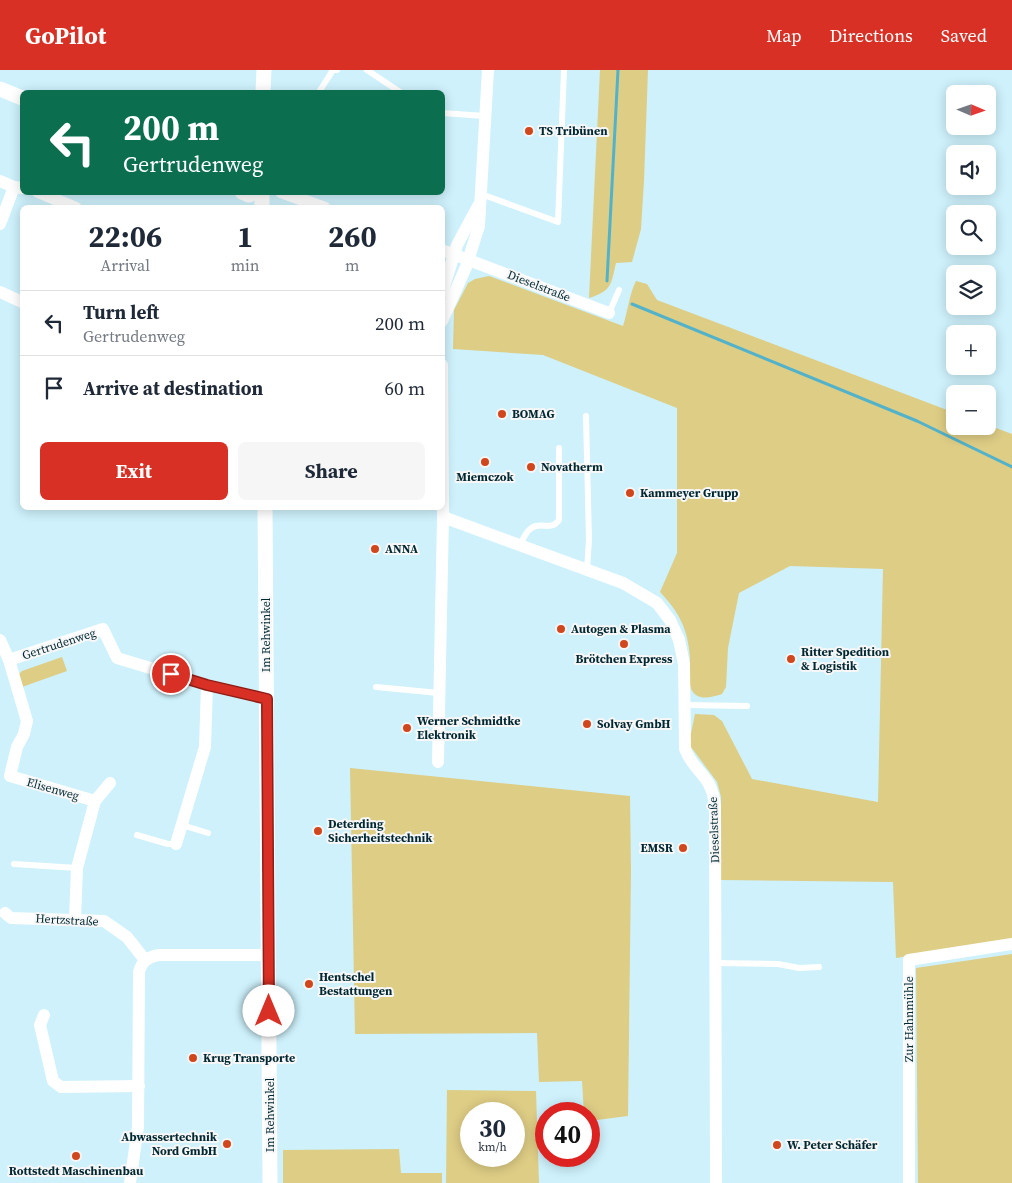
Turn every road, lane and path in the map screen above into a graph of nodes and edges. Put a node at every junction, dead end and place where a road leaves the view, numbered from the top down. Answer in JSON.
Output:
{"nodes":[{"id":1,"x":264,"y":70,"type":"edge"},
{"id":2,"x":336,"y":70,"type":"edge"},
{"id":3,"x":367,"y":70,"type":"edge"},
{"id":4,"x":488,"y":70,"type":"edge"},
{"id":5,"x":564,"y":70,"type":"edge"},
{"id":6,"x":0,"y":89,"type":"edge"},
{"id":7,"x":263,"y":90,"type":"edge"},
{"id":8,"x":320,"y":90,"type":"edge"},
{"id":9,"x":397,"y":90,"type":"edge"},
{"id":10,"x":20,"y":97,"type":"edge"},
{"id":11,"x":445,"y":114,"type":"edge"},
{"id":12,"x":485,"y":116,"type":"junction"},
{"id":13,"x":0,"y":181,"type":"edge"},
{"id":14,"x":18,"y":187,"type":"edge"},
{"id":15,"x":45,"y":195,"type":"edge"},
{"id":16,"x":289,"y":195,"type":"edge"},
{"id":17,"x":481,"y":198,"type":"junction"},
{"id":18,"x":69,"y":205,"type":"edge"},
{"id":19,"x":317,"y":205,"type":"edge"},
{"id":20,"x":0,"y":224,"type":"edge"},
{"id":21,"x":448,"y":252,"type":"edge"},
{"id":22,"x":468,"y":259,"type":"junction"},
{"id":23,"x":445,"y":272,"type":"edge"},
{"id":24,"x":619,"y":290,"type":"dead end"},
{"id":25,"x":0,"y":292,"type":"edge"},
{"id":26,"x":20,"y":301,"type":"edge"},
{"id":27,"x":609,"y":313,"type":"joint"},
{"id":28,"x":445,"y":314,"type":"edge"},
{"id":29,"x":586,"y":416,"type":"dead end"},
{"id":30,"x":559,"y":448,"type":"dead end"},
{"id":31,"x":265,"y":510,"type":"edge"},
{"id":32,"x":444,"y":510,"type":"edge"},
{"id":33,"x":444,"y":517,"type":"junction"},
{"id":34,"x":520,"y":546,"type":"junction"},
{"id":35,"x":586,"y":570,"type":"junction"},
{"id":36,"x":0,"y":640,"type":"edge"},
{"id":37,"x":9,"y":660,"type":"junction"},
{"id":38,"x":207,"y":685,"type":"junction"},
{"id":39,"x":376,"y":687,"type":"dead end"},
{"id":40,"x":439,"y":693,"type":"junction"},
{"id":41,"x":267,"y":699,"type":"junction"},
{"id":42,"x":685,"y":705,"type":"junction"},
{"id":43,"x":747,"y":706,"type":"dead end"},
{"id":44,"x":438,"y":762,"type":"dead end"},
{"id":45,"x":5,"y":780,"type":"edge"},
{"id":46,"x":110,"y":783,"type":"dead end"},
{"id":47,"x":95,"y":801,"type":"junction"},
{"id":48,"x":182,"y":825,"type":"junction"},
{"id":49,"x":208,"y":832,"type":"dead end"},
{"id":50,"x":137,"y":836,"type":"dead end"},
{"id":51,"x":176,"y":844,"type":"joint"},
{"id":52,"x":14,"y":864,"type":"dead end"},
{"id":53,"x":77,"y":868,"type":"junction"},
{"id":54,"x":4,"y":913,"type":"dead end"},
{"id":55,"x":74,"y":919,"type":"junction"},
{"id":56,"x":1012,"y":944,"type":"edge"},
{"id":57,"x":268,"y":955,"type":"junction"},
{"id":58,"x":145,"y":960,"type":"junction"},
{"id":59,"x":715,"y":964,"type":"junction"},
{"id":60,"x":819,"y":967,"type":"dead end"},
{"id":61,"x":44,"y":1015,"type":"dead end"},
{"id":62,"x":139,"y":1086,"type":"junction"},
{"id":63,"x":130,"y":1183,"type":"edge"},
{"id":64,"x":270,"y":1183,"type":"edge"},
{"id":65,"x":716,"y":1183,"type":"edge"},
{"id":66,"x":909,"y":1183,"type":"edge"}],
"edges":[{"from":1,"to":7,"type":"street"},
{"from":2,"to":8,"type":"lane"},
{"from":3,"to":9,"type":"lane"},
{"from":4,"to":12,"type":"street"},
{"from":5,"to":17,"type":"lane"},
{"from":6,"to":10,"type":"street"},
{"from":11,"to":12,"type":"lane"},
{"from":12,"to":17,"type":"street"},
{"from":13,"to":14,"type":"street"},
{"from":14,"to":20,"type":"street"},
{"from":15,"to":18,"type":"street"},
{"from":16,"to":19,"type":"street"},
{"from":17,"to":21,"type":"street"},
{"from":17,"to":22,"type":"street"},
{"from":21,"to":22,"type":"street","name":"Dieselstraße"},
{"from":21,"to":23,"type":"street"},
{"from":22,"to":27,"type":"street","name":"Dieselstraße"},
{"from":22,"to":28,"type":"street"},
{"from":24,"to":27,"type":"lane"},
{"from":25,"to":26,"type":"street"},
{"from":29,"to":35,"type":"lane"},
{"from":30,"to":34,"type":"lane"},
{"from":31,"to":41,"type":"street","name":"Im Rehwinkel"},
{"from":32,"to":33,"type":"street"},
{"from":33,"to":34,"type":"street","name":"Dieselstraße"},
{"from":33,"to":40,"type":"street"},
{"from":34,"to":35,"type":"street","name":"Dieselstraße"},
{"from":35,"to":42,"type":"street","name":"Dieselstraße"},
{"from":36,"to":37,"type":"street","name":"Elisenweg"},
{"from":37,"to":38,"type":"street","name":"Gertrudenweg"},
{"from":37,"to":45,"type":"street","name":"Elisenweg"},
{"from":38,"to":41,"type":"street","name":"Gertrudenweg"},
{"from":38,"to":48,"type":"street"},
{"from":39,"to":40,"type":"lane"},
{"from":40,"to":44,"type":"street"},
{"from":41,"to":57,"type":"street","name":"Im Rehwinkel"},
{"from":42,"to":43,"type":"lane"},
{"from":42,"to":59,"type":"street","name":"Dieselstraße"},
{"from":45,"to":47,"type":"street","name":"Elisenweg"},
{"from":46,"to":47,"type":"street","name":"Elisenweg"},
{"from":47,"to":53,"type":"street","name":"Elisenweg"},
{"from":48,"to":49,"type":"lane"},
{"from":48,"to":51,"type":"street"},
{"from":50,"to":51,"type":"lane"},
{"from":52,"to":53,"type":"lane"},
{"from":53,"to":55,"type":"street","name":"Elisenweg"},
{"from":54,"to":55,"type":"street","name":"Hertzstraße"},
{"from":55,"to":58,"type":"street","name":"Hertzstraße"},
{"from":56,"to":66,"type":"street","name":"Zur Hahnmühle"},
{"from":57,"to":58,"type":"street"},
{"from":57,"to":64,"type":"street","name":"Im Rehwinkel"},
{"from":58,"to":62,"type":"street"},
{"from":59,"to":60,"type":"lane"},
{"from":59,"to":65,"type":"street","name":"Dieselstraße"},
{"from":61,"to":62,"type":"street"},
{"from":62,"to":63,"type":"street"}]}
